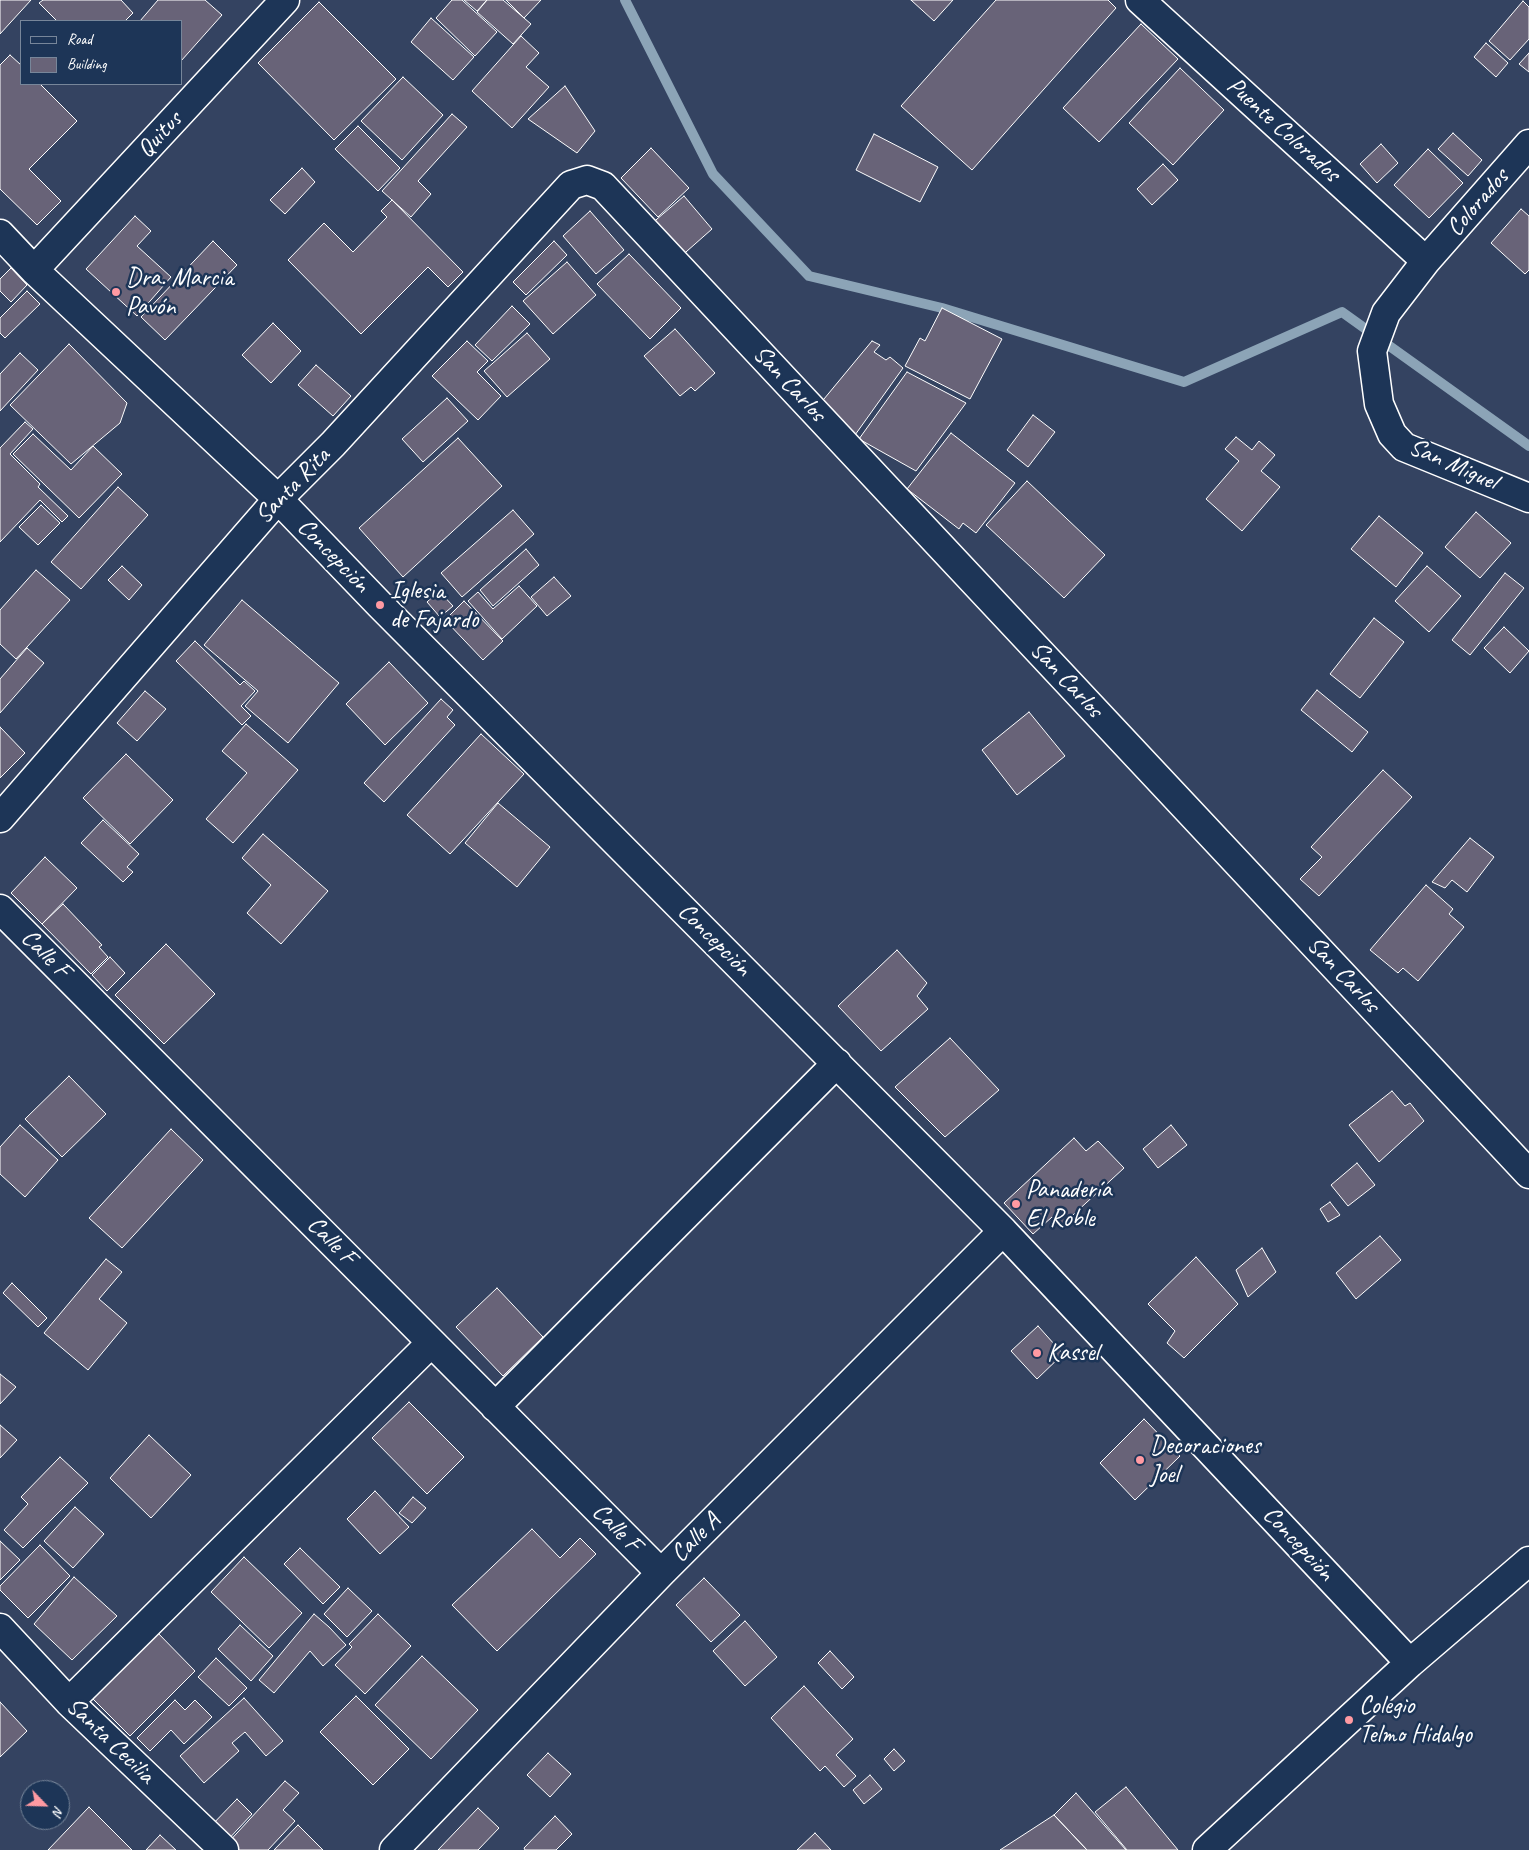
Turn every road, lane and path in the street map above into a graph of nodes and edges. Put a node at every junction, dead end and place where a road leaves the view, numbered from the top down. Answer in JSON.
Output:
{"nodes":[{"id":1,"x":285,"y":0,"type":"edge"},
{"id":2,"x":1140,"y":0,"type":"edge"},
{"id":3,"x":1529,"y":144,"type":"edge"},
{"id":4,"x":603,"y":186,"type":"joint"},
{"id":5,"x":0,"y":234,"type":"edge"},
{"id":6,"x":1426,"y":261,"type":"junction"},
{"id":7,"x":34,"y":270,"type":"junction"},
{"id":8,"x":1529,"y":498,"type":"edge"},
{"id":9,"x":278,"y":499,"type":"junction"},
{"id":10,"x":0,"y":818,"type":"edge"},
{"id":11,"x":0,"y":909,"type":"edge"},
{"id":12,"x":837,"y":1063,"type":"junction"},
{"id":13,"x":1529,"y":1174,"type":"edge"},
{"id":14,"x":1003,"y":1231,"type":"junction"},
{"id":15,"x":431,"y":1342,"type":"junction"},
{"id":16,"x":495,"y":1407,"type":"junction"},
{"id":17,"x":1529,"y":1561,"type":"edge"},
{"id":18,"x":661,"y":1574,"type":"junction"},
{"id":19,"x":0,"y":1628,"type":"edge"},
{"id":20,"x":1410,"y":1663,"type":"junction"},
{"id":21,"x":69,"y":1702,"type":"junction"},
{"id":22,"x":224,"y":1850,"type":"edge"},
{"id":23,"x":394,"y":1850,"type":"edge"},
{"id":24,"x":1207,"y":1850,"type":"edge"}],
"edges":[{"from":1,"to":7,"type":"street","name":"Quitus"},
{"from":2,"to":6,"type":"street","name":"Puente Colorados"},
{"from":3,"to":6,"type":"street","name":"Colorados"},
{"from":4,"to":9,"type":"street","name":"Santa Rita"},
{"from":4,"to":13,"type":"street","name":"San Carlos"},
{"from":5,"to":7,"type":"street","name":"Concepción"},
{"from":6,"to":8,"type":"street","name":"San Miguel"},
{"from":7,"to":9,"type":"street","name":"Concepción"},
{"from":9,"to":10,"type":"street","name":"Santa Rita"},
{"from":9,"to":12,"type":"street","name":"Concepción"},
{"from":11,"to":15,"type":"street","name":"Calle F"},
{"from":12,"to":14,"type":"street","name":"Concepción"},
{"from":12,"to":16,"type":"street"},
{"from":14,"to":18,"type":"street","name":"Calle A"},
{"from":14,"to":20,"type":"street","name":"Concepción"},
{"from":15,"to":16,"type":"street","name":"Calle F"},
{"from":15,"to":21,"type":"street"},
{"from":16,"to":18,"type":"street","name":"Calle F"},
{"from":17,"to":20,"type":"street"},
{"from":18,"to":23,"type":"street","name":"Calle A"},
{"from":19,"to":21,"type":"street","name":"Santa Cecilia"},
{"from":20,"to":24,"type":"street"},
{"from":21,"to":22,"type":"street","name":"Santa Cecilia"}]}
